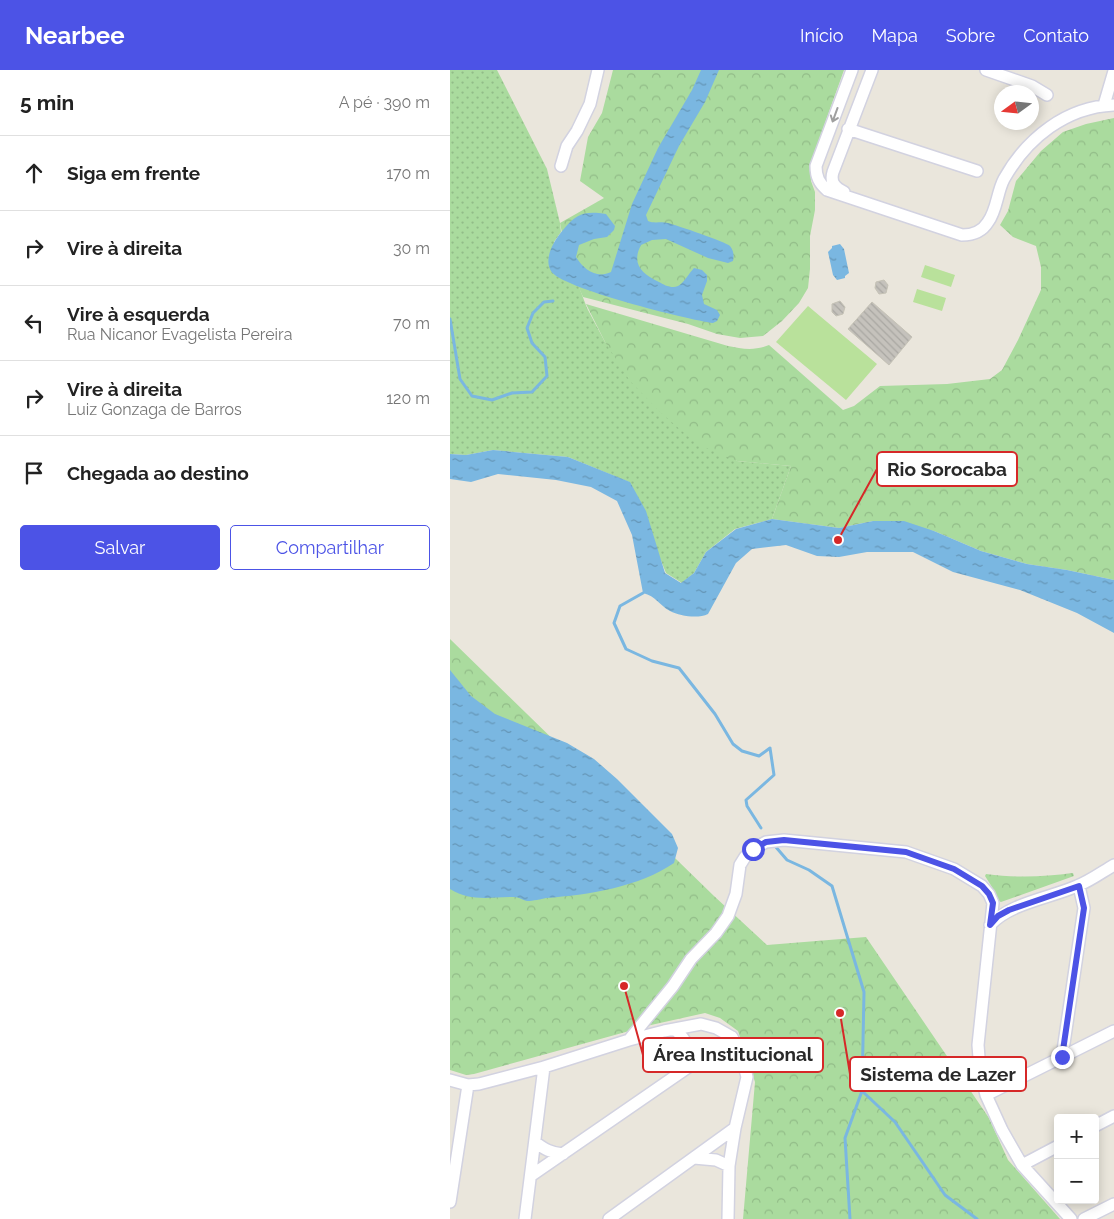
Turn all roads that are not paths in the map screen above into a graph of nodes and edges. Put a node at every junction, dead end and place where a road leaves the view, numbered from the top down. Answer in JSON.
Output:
{"nodes":[{"id":1,"x":598,"y":70,"type":"edge"},
{"id":2,"x":852,"y":70,"type":"edge"},
{"id":3,"x":872,"y":70,"type":"edge"},
{"id":4,"x":986,"y":70,"type":"edge"},
{"id":5,"x":1114,"y":71,"type":"edge"},
{"id":6,"x":1047,"y":95,"type":"dead end"},
{"id":7,"x":1109,"y":105,"type":"edge"},
{"id":8,"x":848,"y":129,"type":"junction"},
{"id":9,"x":561,"y":166,"type":"dead end"},
{"id":10,"x":977,"y":171,"type":"dead end"},
{"id":11,"x":856,"y":199,"type":"junction"},
{"id":12,"x":1114,"y":865,"type":"edge"},
{"id":13,"x":1079,"y":886,"type":"junction"},
{"id":14,"x":990,"y":925,"type":"junction"},
{"id":15,"x":674,"y":1029,"type":"junction"},
{"id":16,"x":1114,"y":1031,"type":"edge"},
{"id":17,"x":732,"y":1038,"type":"junction"},
{"id":18,"x":629,"y":1040,"type":"junction"},
{"id":19,"x":1062,"y":1057,"type":"junction"},
{"id":20,"x":544,"y":1067,"type":"junction"},
{"id":21,"x":687,"y":1068,"type":"junction"},
{"id":22,"x":450,"y":1080,"type":"edge"},
{"id":23,"x":468,"y":1085,"type":"junction"},
{"id":24,"x":986,"y":1095,"type":"junction"},
{"id":25,"x":1114,"y":1116,"type":"edge"},
{"id":26,"x":1099,"y":1124,"type":"edge"},
{"id":27,"x":735,"y":1128,"type":"junction"},
{"id":28,"x":535,"y":1142,"type":"junction"},
{"id":29,"x":1054,"y":1148,"type":"edge"},
{"id":30,"x":563,"y":1154,"type":"junction"},
{"id":31,"x":694,"y":1158,"type":"junction"},
{"id":32,"x":1022,"y":1165,"type":"junction"},
{"id":33,"x":729,"y":1166,"type":"junction"},
{"id":34,"x":532,"y":1175,"type":"junction"},
{"id":35,"x":450,"y":1202,"type":"edge"},
{"id":36,"x":1114,"y":1204,"type":"edge"},
{"id":37,"x":525,"y":1219,"type":"edge"},
{"id":38,"x":609,"y":1219,"type":"edge"},
{"id":39,"x":728,"y":1219,"type":"edge"},
{"id":40,"x":1071,"y":1219,"type":"edge"},
{"id":41,"x":1084,"y":1219,"type":"edge"}],
"edges":[{"from":1,"to":9,"type":"street"},
{"from":2,"to":11,"type":"street","one_way":true},
{"from":3,"to":8,"type":"street"},
{"from":4,"to":6,"type":"street"},
{"from":5,"to":7,"type":"street"},
{"from":7,"to":11,"type":"street"},
{"from":8,"to":10,"type":"street"},
{"from":8,"to":11,"type":"street"},
{"from":12,"to":13,"type":"street"},
{"from":13,"to":14,"type":"street"},
{"from":13,"to":19,"type":"street"},
{"from":14,"to":18,"type":"street"},
{"from":14,"to":24,"type":"street"},
{"from":15,"to":17,"type":"street"},
{"from":15,"to":18,"type":"street"},
{"from":15,"to":21,"type":"street"},
{"from":16,"to":19,"type":"street"},
{"from":17,"to":21,"type":"street"},
{"from":17,"to":27,"type":"street"},
{"from":18,"to":20,"type":"street"},
{"from":19,"to":24,"type":"street"},
{"from":20,"to":23,"type":"street"},
{"from":20,"to":28,"type":"street"},
{"from":21,"to":30,"type":"street"},
{"from":22,"to":23,"type":"street"},
{"from":23,"to":35,"type":"street"},
{"from":24,"to":32,"type":"street"},
{"from":25,"to":26,"type":"street"},
{"from":27,"to":31,"type":"street"},
{"from":27,"to":33,"type":"street"},
{"from":28,"to":30,"type":"street"},
{"from":28,"to":34,"type":"street"},
{"from":29,"to":32,"type":"street"},
{"from":30,"to":34,"type":"street"},
{"from":31,"to":33,"type":"street"},
{"from":31,"to":38,"type":"street"},
{"from":32,"to":40,"type":"street"},
{"from":33,"to":39,"type":"street"},
{"from":34,"to":37,"type":"street"},
{"from":36,"to":41,"type":"street"}]}
